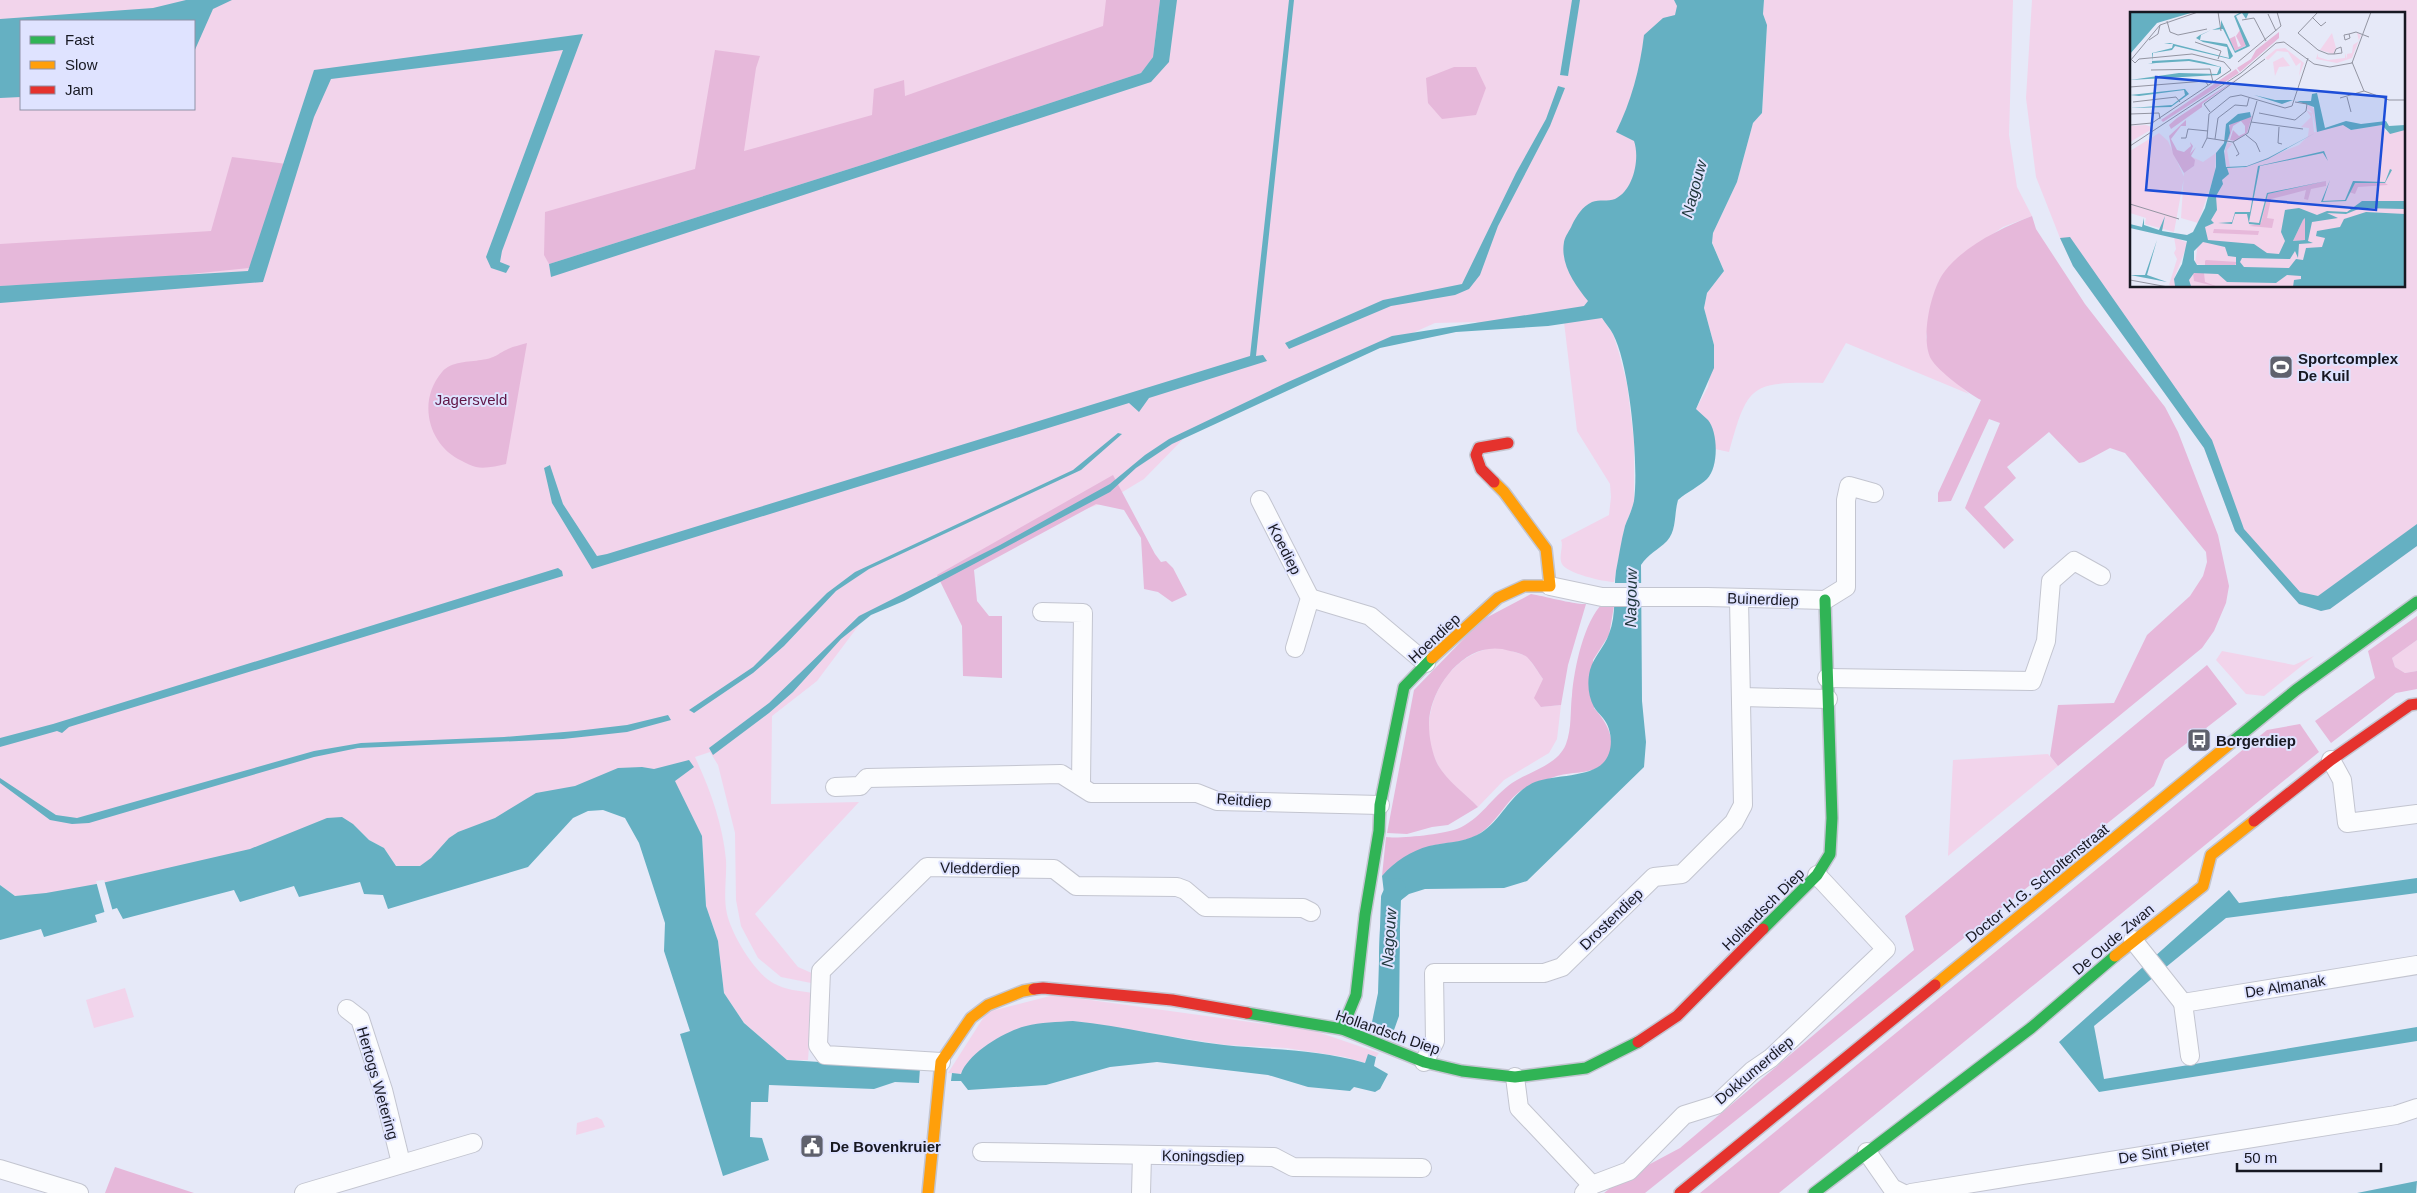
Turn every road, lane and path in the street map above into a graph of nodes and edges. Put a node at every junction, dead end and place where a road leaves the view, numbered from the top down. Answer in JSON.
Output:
{"nodes":[{"id":1,"x":1508,"y":443,"type":"dead end"},
{"id":2,"x":1874,"y":493,"type":"dead end"},
{"id":3,"x":1260,"y":500,"type":"dead end"},
{"id":4,"x":2101,"y":576,"type":"dead end"},
{"id":5,"x":1550,"y":586,"type":"junction"},
{"id":6,"x":1310,"y":598,"type":"junction"},
{"id":7,"x":1739,"y":599,"type":"junction"},
{"id":8,"x":1825,"y":600,"type":"junction"},
{"id":9,"x":2417,"y":602,"type":"edge"},
{"id":10,"x":1042,"y":612,"type":"dead end"},
{"id":11,"x":1295,"y":648,"type":"dead end"},
{"id":12,"x":1426,"y":663,"type":"junction"},
{"id":13,"x":1827,"y":678,"type":"junction"},
{"id":14,"x":1742,"y":697,"type":"junction"},
{"id":15,"x":1828,"y":699,"type":"junction"},
{"id":16,"x":2417,"y":704,"type":"edge"},
{"id":17,"x":2331,"y":760,"type":"junction"},
{"id":18,"x":1081,"y":786,"type":"junction"},
{"id":19,"x":835,"y":787,"type":"dead end"},
{"id":20,"x":1380,"y":805,"type":"junction"},
{"id":21,"x":2417,"y":814,"type":"edge"},
{"id":22,"x":1818,"y":875,"type":"junction"},
{"id":23,"x":1311,"y":912,"type":"dead end"},
{"id":24,"x":2133,"y":940,"type":"junction"},
{"id":25,"x":2417,"y":965,"type":"edge"},
{"id":26,"x":2183,"y":1002,"type":"junction"},
{"id":27,"x":347,"y":1009,"type":"dead end"},
{"id":28,"x":1342,"y":1029,"type":"junction"},
{"id":29,"x":2190,"y":1056,"type":"dead end"},
{"id":30,"x":941,"y":1062,"type":"junction"},
{"id":31,"x":1424,"y":1062,"type":"junction"},
{"id":32,"x":1515,"y":1077,"type":"junction"},
{"id":33,"x":2417,"y":1108,"type":"edge"},
{"id":34,"x":473,"y":1143,"type":"dead end"},
{"id":35,"x":982,"y":1152,"type":"dead end"},
{"id":36,"x":1867,"y":1152,"type":"junction"},
{"id":37,"x":1142,"y":1155,"type":"junction"},
{"id":38,"x":401,"y":1163,"type":"junction"},
{"id":39,"x":1422,"y":1168,"type":"dead end"},
{"id":40,"x":0,"y":1169,"type":"edge"},
{"id":41,"x":1588,"y":1189,"type":"edge"},
{"id":42,"x":79,"y":1193,"type":"edge"},
{"id":43,"x":304,"y":1193,"type":"edge"},
{"id":44,"x":928,"y":1193,"type":"edge"},
{"id":45,"x":1141,"y":1193,"type":"edge"},
{"id":46,"x":1680,"y":1193,"type":"edge"},
{"id":47,"x":1814,"y":1193,"type":"edge"},
{"id":48,"x":1902,"y":1193,"type":"edge"},
{"id":49,"x":1911,"y":1193,"type":"edge"}],
"edges":[{"from":1,"to":5,"type":"street"},
{"from":2,"to":8,"type":"street"},
{"from":3,"to":6,"type":"street","name":"Koediep"},
{"from":4,"to":13,"type":"street"},
{"from":5,"to":7,"type":"street","name":"Buinerdiep"},
{"from":5,"to":12,"type":"street","name":"Hoendiep"},
{"from":6,"to":11,"type":"street"},
{"from":6,"to":12,"type":"street"},
{"from":7,"to":8,"type":"street","name":"Buinerdiep"},
{"from":7,"to":14,"type":"street","name":"Drostendiep"},
{"from":8,"to":13,"type":"street","name":"Hollandsch Diep"},
{"from":9,"to":46,"type":"street","name":"Doctor H.G. Scholtenstraat"},
{"from":10,"to":18,"type":"street"},
{"from":12,"to":20,"type":"street","name":"Hoendiep"},
{"from":13,"to":15,"type":"street","name":"Hollandsch Diep"},
{"from":14,"to":15,"type":"street"},
{"from":14,"to":31,"type":"street","name":"Drostendiep"},
{"from":15,"to":22,"type":"street","name":"Hollandsch Diep"},
{"from":16,"to":17,"type":"street","name":"De Oude Zwan"},
{"from":17,"to":21,"type":"street"},
{"from":17,"to":24,"type":"street","name":"De Oude Zwan"},
{"from":18,"to":19,"type":"street","name":"Reitdiep"},
{"from":18,"to":20,"type":"street","name":"Reitdiep"},
{"from":20,"to":28,"type":"street","name":"Hoendiep"},
{"from":22,"to":32,"type":"street","name":"Hollandsch Diep"},
{"from":22,"to":41,"type":"street","name":"Dokkumerdiep"},
{"from":23,"to":30,"type":"street","name":"Vledderdiep"},
{"from":24,"to":26,"type":"street"},
{"from":24,"to":36,"type":"street","name":"De Oude Zwan"},
{"from":25,"to":26,"type":"street","name":"De Almanak"},
{"from":26,"to":29,"type":"street"},
{"from":27,"to":38,"type":"street","name":"Hertogs Wetering"},
{"from":28,"to":30,"type":"street","name":"Hollandsch Diep"},
{"from":28,"to":31,"type":"street","name":"Hollandsch Diep"},
{"from":30,"to":44,"type":"street","name":"Hollandsch Diep"},
{"from":31,"to":32,"type":"street","name":"Hollandsch Diep"},
{"from":32,"to":41,"type":"street","name":"Dokkumerdiep"},
{"from":33,"to":49,"type":"street","name":"De Sint Pieter"},
{"from":34,"to":38,"type":"street"},
{"from":35,"to":37,"type":"street","name":"Koningsdiep"},
{"from":36,"to":47,"type":"street","name":"De Oude Zwan"},
{"from":36,"to":48,"type":"street"},
{"from":37,"to":39,"type":"street","name":"Koningsdiep"},
{"from":37,"to":45,"type":"street"},
{"from":38,"to":43,"type":"street"},
{"from":40,"to":42,"type":"street"}]}
